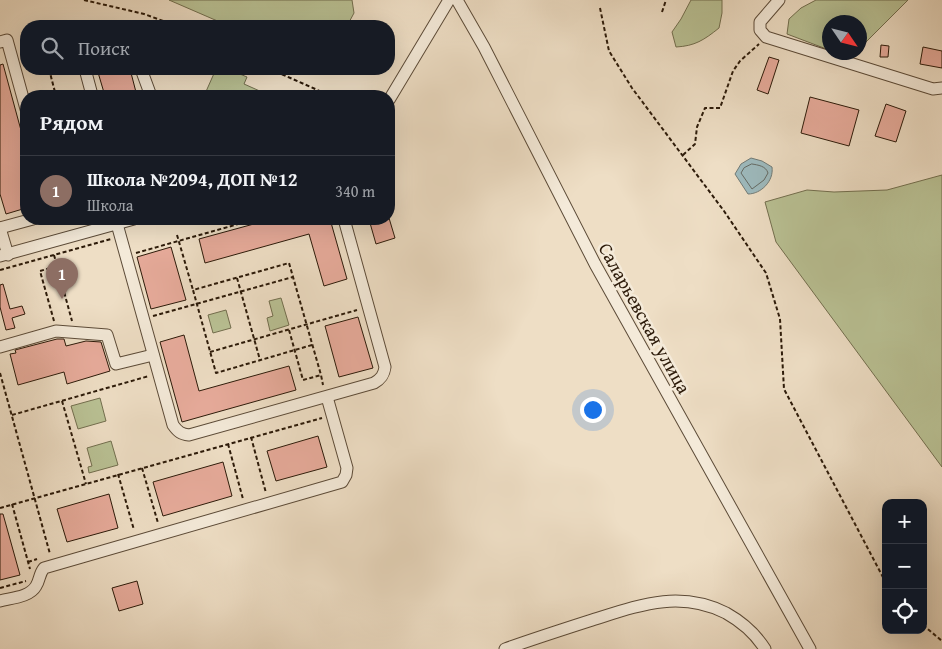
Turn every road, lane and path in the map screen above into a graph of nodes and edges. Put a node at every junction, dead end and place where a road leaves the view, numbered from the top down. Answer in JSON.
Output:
{"nodes":[{"id":1,"x":84,"y":0,"type":"edge"},
{"id":2,"x":449,"y":0,"type":"edge"},
{"id":3,"x":457,"y":0,"type":"edge"},
{"id":4,"x":666,"y":0,"type":"edge"},
{"id":5,"x":779,"y":0,"type":"edge"},
{"id":6,"x":600,"y":8,"type":"dead end"},
{"id":7,"x":662,"y":12,"type":"dead end"},
{"id":8,"x":160,"y":20,"type":"edge"},
{"id":9,"x":766,"y":37,"type":"junction"},
{"id":10,"x":0,"y":42,"type":"edge"},
{"id":11,"x":50,"y":75,"type":"edge"},
{"id":12,"x":87,"y":75,"type":"edge"},
{"id":13,"x":143,"y":75,"type":"edge"},
{"id":14,"x":284,"y":75,"type":"edge"},
{"id":15,"x":942,"y":88,"type":"edge"},
{"id":16,"x":21,"y":90,"type":"edge"},
{"id":17,"x":54,"y":90,"type":"edge"},
{"id":18,"x":91,"y":90,"type":"edge"},
{"id":19,"x":149,"y":90,"type":"edge"},
{"id":20,"x":317,"y":90,"type":"edge"},
{"id":21,"x":395,"y":90,"type":"edge"},
{"id":22,"x":683,"y":156,"type":"junction"},
{"id":23,"x":20,"y":223,"type":"edge"},
{"id":24,"x":113,"y":225,"type":"edge"},
{"id":25,"x":117,"y":225,"type":"edge"},
{"id":26,"x":235,"y":225,"type":"edge"},
{"id":27,"x":346,"y":225,"type":"edge"},
{"id":28,"x":0,"y":228,"type":"edge"},
{"id":29,"x":177,"y":235,"type":"dead end"},
{"id":30,"x":120,"y":236,"type":"junction"},
{"id":31,"x":178,"y":241,"type":"junction"},
{"id":32,"x":134,"y":253,"type":"dead end"},
{"id":33,"x":54,"y":255,"type":"junction"},
{"id":34,"x":4,"y":256,"type":"edge"},
{"id":35,"x":57,"y":266,"type":"junction"},
{"id":36,"x":0,"y":270,"type":"edge"},
{"id":37,"x":293,"y":277,"type":"junction"},
{"id":38,"x":237,"y":278,"type":"junction"},
{"id":39,"x":193,"y":290,"type":"junction"},
{"id":40,"x":241,"y":292,"type":"junction"},
{"id":41,"x":196,"y":304,"type":"junction"},
{"id":42,"x":356,"y":311,"type":"dead end"},
{"id":43,"x":153,"y":316,"type":"dead end"},
{"id":44,"x":306,"y":325,"type":"junction"},
{"id":45,"x":289,"y":329,"type":"junction"},
{"id":46,"x":56,"y":331,"type":"junction"},
{"id":47,"x":75,"y":333,"type":"junction"},
{"id":48,"x":254,"y":339,"type":"junction"},
{"id":49,"x":312,"y":345,"type":"junction"},
{"id":50,"x":0,"y":347,"type":"edge"},
{"id":51,"x":295,"y":350,"type":"junction"},
{"id":52,"x":210,"y":352,"type":"junction"},
{"id":53,"x":153,"y":354,"type":"junction"},
{"id":54,"x":260,"y":360,"type":"junction"},
{"id":55,"x":0,"y":373,"type":"edge"},
{"id":56,"x":158,"y":373,"type":"junction"},
{"id":57,"x":321,"y":375,"type":"junction"},
{"id":58,"x":1,"y":378,"type":"edge"},
{"id":59,"x":322,"y":382,"type":"dead end"},
{"id":60,"x":327,"y":396,"type":"junction"},
{"id":61,"x":62,"y":401,"type":"junction"},
{"id":62,"x":12,"y":415,"type":"junction"},
{"id":63,"x":322,"y":418,"type":"dead end"},
{"id":64,"x":250,"y":438,"type":"junction"},
{"id":65,"x":228,"y":444,"type":"junction"},
{"id":66,"x":142,"y":468,"type":"junction"},
{"id":67,"x":118,"y":474,"type":"junction"},
{"id":68,"x":86,"y":484,"type":"junction"},
{"id":69,"x":266,"y":494,"type":"dead end"},
{"id":70,"x":35,"y":498,"type":"junction"},
{"id":71,"x":244,"y":500,"type":"dead end"},
{"id":72,"x":12,"y":504,"type":"junction"},
{"id":73,"x":0,"y":508,"type":"edge"},
{"id":74,"x":158,"y":524,"type":"dead end"},
{"id":75,"x":134,"y":531,"type":"dead end"},
{"id":76,"x":54,"y":565,"type":"junction"},
{"id":77,"x":31,"y":570,"type":"dead end"},
{"id":78,"x":882,"y":575,"type":"edge"},
{"id":79,"x":33,"y":579,"type":"dead end"},
{"id":80,"x":0,"y":588,"type":"edge"},
{"id":81,"x":0,"y":601,"type":"edge"},
{"id":82,"x":927,"y":628,"type":"edge"},
{"id":83,"x":942,"y":641,"type":"edge"},
{"id":84,"x":505,"y":649,"type":"edge"},
{"id":85,"x":765,"y":649,"type":"edge"},
{"id":86,"x":810,"y":649,"type":"edge"}],
"edges":[{"from":1,"to":8,"type":"path"},
{"from":2,"to":21,"type":"street"},
{"from":3,"to":86,"type":"street","name":"Саларьевская улица"},
{"from":4,"to":7,"type":"path"},
{"from":5,"to":9,"type":"street"},
{"from":6,"to":22,"type":"path"},
{"from":9,"to":15,"type":"street"},
{"from":9,"to":22,"type":"path"},
{"from":10,"to":16,"type":"street"},
{"from":11,"to":17,"type":"path"},
{"from":12,"to":18,"type":"street"},
{"from":13,"to":19,"type":"street"},
{"from":14,"to":20,"type":"path"},
{"from":22,"to":78,"type":"path"},
{"from":23,"to":28,"type":"street"},
{"from":24,"to":34,"type":"street"},
{"from":25,"to":30,"type":"street"},
{"from":26,"to":31,"type":"path"},
{"from":27,"to":60,"type":"street"},
{"from":28,"to":34,"type":"street"},
{"from":29,"to":31,"type":"path"},
{"from":30,"to":33,"type":"path"},
{"from":30,"to":53,"type":"street"},
{"from":31,"to":32,"type":"path"},
{"from":31,"to":39,"type":"path"},
{"from":33,"to":35,"type":"path"},
{"from":33,"to":36,"type":"path"},
{"from":35,"to":46,"type":"path"},
{"from":35,"to":47,"type":"path"},
{"from":37,"to":38,"type":"path"},
{"from":37,"to":40,"type":"path"},
{"from":37,"to":44,"type":"path"},
{"from":38,"to":39,"type":"path"},
{"from":38,"to":40,"type":"path"},
{"from":39,"to":41,"type":"path"},
{"from":40,"to":41,"type":"path"},
{"from":40,"to":48,"type":"path"},
{"from":41,"to":43,"type":"path"},
{"from":41,"to":52,"type":"path"},
{"from":42,"to":44,"type":"path"},
{"from":44,"to":45,"type":"path"},
{"from":44,"to":49,"type":"path"},
{"from":45,"to":48,"type":"path"},
{"from":45,"to":51,"type":"path"},
{"from":46,"to":47,"type":"street"},
{"from":46,"to":50,"type":"street"},
{"from":47,"to":53,"type":"street"},
{"from":48,"to":52,"type":"path"},
{"from":48,"to":54,"type":"path"},
{"from":49,"to":51,"type":"path"},
{"from":49,"to":57,"type":"path"},
{"from":51,"to":54,"type":"path"},
{"from":51,"to":57,"type":"path"},
{"from":52,"to":54,"type":"path"},
{"from":53,"to":56,"type":"street"},
{"from":55,"to":58,"type":"path"},
{"from":56,"to":60,"type":"street"},
{"from":56,"to":61,"type":"path"},
{"from":57,"to":59,"type":"path"},
{"from":58,"to":62,"type":"path"},
{"from":60,"to":76,"type":"street"},
{"from":61,"to":62,"type":"path"},
{"from":61,"to":68,"type":"path"},
{"from":62,"to":70,"type":"path"},
{"from":63,"to":64,"type":"path"},
{"from":64,"to":65,"type":"path"},
{"from":64,"to":69,"type":"path"},
{"from":65,"to":66,"type":"path"},
{"from":65,"to":71,"type":"path"},
{"from":66,"to":67,"type":"path"},
{"from":66,"to":74,"type":"path"},
{"from":67,"to":68,"type":"path"},
{"from":67,"to":75,"type":"path"},
{"from":68,"to":70,"type":"path"},
{"from":70,"to":72,"type":"path"},
{"from":70,"to":76,"type":"path"},
{"from":72,"to":73,"type":"path"},
{"from":72,"to":77,"type":"path"},
{"from":76,"to":81,"type":"street"},
{"from":79,"to":80,"type":"path"},
{"from":82,"to":83,"type":"path"},
{"from":84,"to":85,"type":"street"}]}
